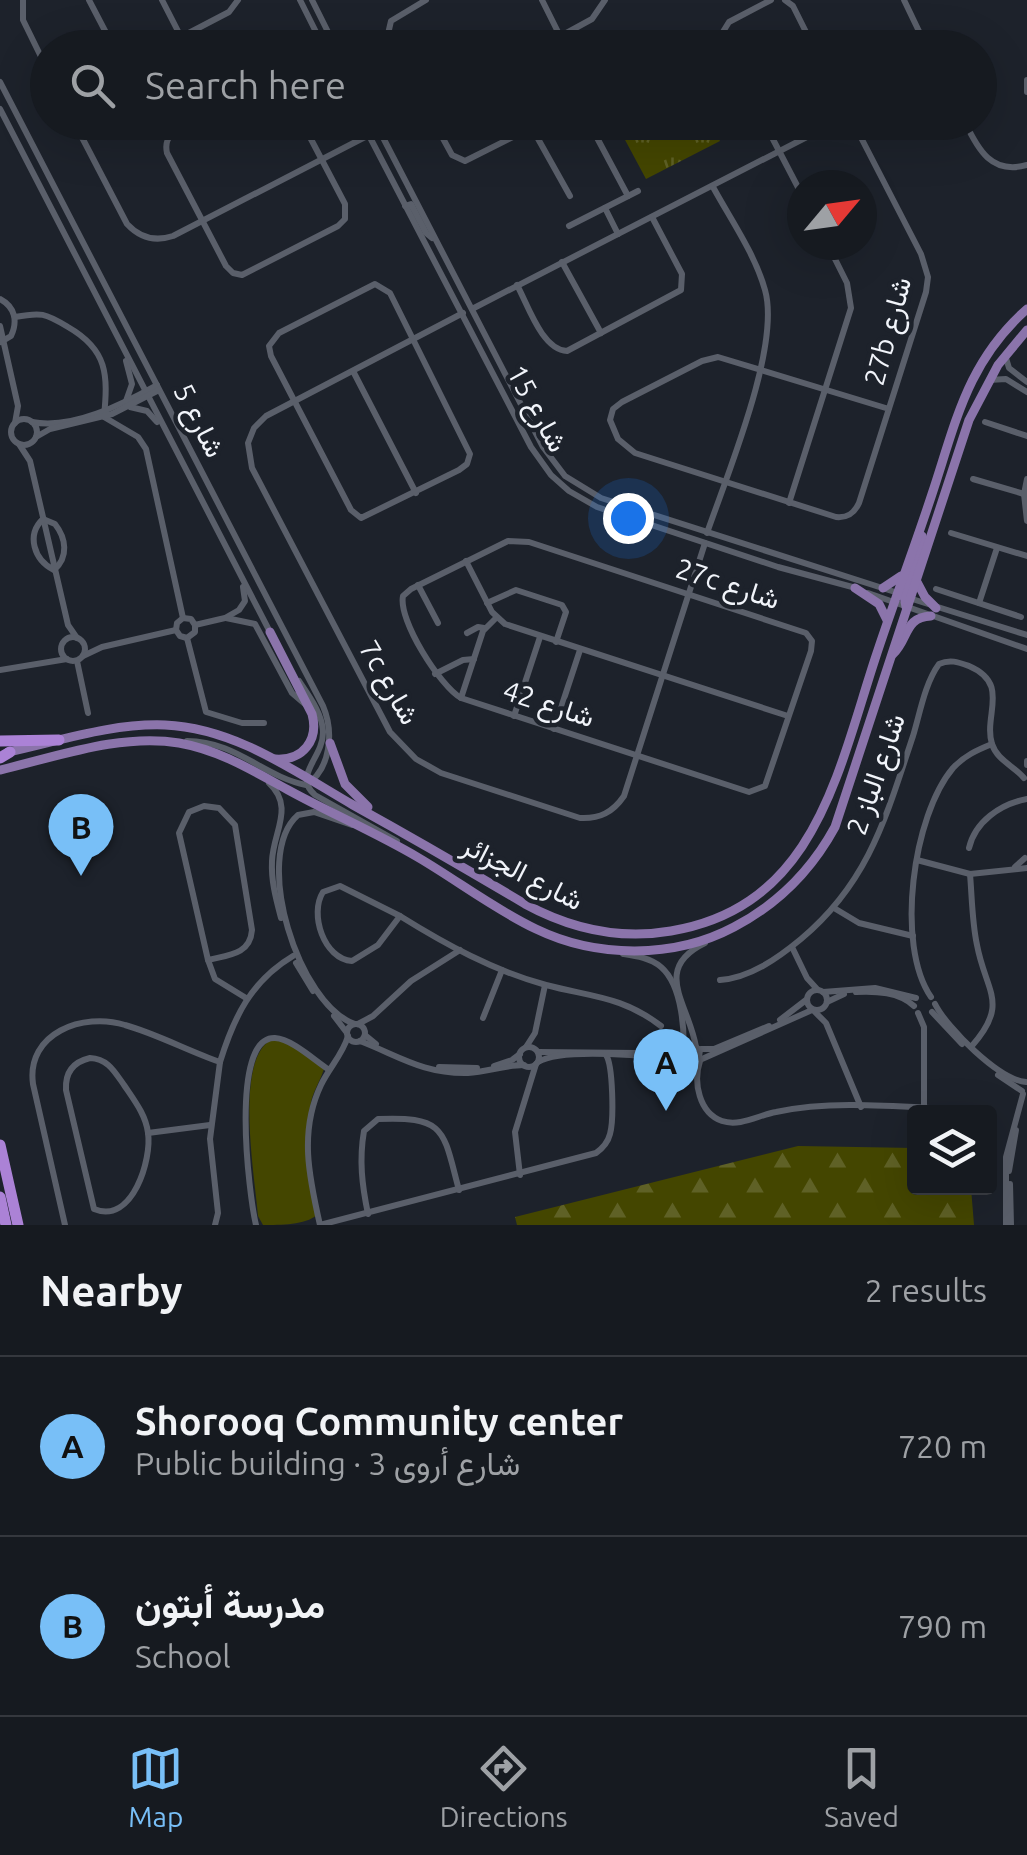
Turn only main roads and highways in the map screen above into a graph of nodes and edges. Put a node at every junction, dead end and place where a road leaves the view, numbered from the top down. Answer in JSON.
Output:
{"nodes":[{"id":1,"x":1027,"y":309,"type":"edge"},
{"id":2,"x":1027,"y":330,"type":"edge"},
{"id":3,"x":932,"y":495,"type":"junction"},
{"id":4,"x":902,"y":574,"type":"junction"},
{"id":5,"x":916,"y":580,"type":"junction"},
{"id":6,"x":854,"y":588,"type":"road end"},
{"id":7,"x":883,"y":588,"type":"road end"},
{"id":8,"x":902,"y":599,"type":"junction"},
{"id":9,"x":887,"y":623,"type":"junction"},
{"id":10,"x":270,"y":632,"type":"road end"},
{"id":11,"x":891,"y":656,"type":"junction"},
{"id":12,"x":59,"y":740,"type":"junction"},
{"id":13,"x":0,"y":741,"type":"edge"},
{"id":14,"x":330,"y":743,"type":"road end"},
{"id":15,"x":3,"y":755,"type":"edge"},
{"id":16,"x":272,"y":758,"type":"junction"},
{"id":17,"x":0,"y":770,"type":"edge"},
{"id":18,"x":398,"y":830,"type":"junction"},
{"id":19,"x":0,"y":1145,"type":"edge"},
{"id":20,"x":0,"y":1197,"type":"edge"},
{"id":21,"x":6,"y":1225,"type":"edge"},
{"id":22,"x":18,"y":1225,"type":"edge"}],
"edges":[{"from":1,"to":3,"type":"main road","name":"شارع الجزائر"},
{"from":2,"to":5,"type":"main road","name":"شارع الجزائر"},
{"from":3,"to":4,"type":"main road","name":"شارع الجزائر"},
{"from":3,"to":8,"type":"main road"},
{"from":4,"to":7,"type":"main road"},
{"from":4,"to":8,"type":"main road","name":"شارع الجزائر"},
{"from":5,"to":8,"type":"main road","name":"شارع الجزائر"},
{"from":5,"to":11,"type":"main road"},
{"from":6,"to":9,"type":"main road"},
{"from":8,"to":9,"type":"main road","name":"شارع الجزائر"},
{"from":8,"to":11,"type":"main road","name":"شارع الجزائر"},
{"from":9,"to":18,"type":"main road","name":"شارع الجزائر"},
{"from":10,"to":16,"type":"main road"},
{"from":11,"to":17,"type":"main road","name":"شارع الجزائر"},
{"from":12,"to":13,"type":"highway"},
{"from":12,"to":15,"type":"main road","name":"شارع الجزائر"},
{"from":12,"to":16,"type":"main road","name":"شارع الجزائر"},
{"from":14,"to":18,"type":"main road"},
{"from":16,"to":18,"type":"main road","name":"شارع الجزائر"},
{"from":19,"to":22,"type":"highway"},
{"from":20,"to":21,"type":"highway"}]}
